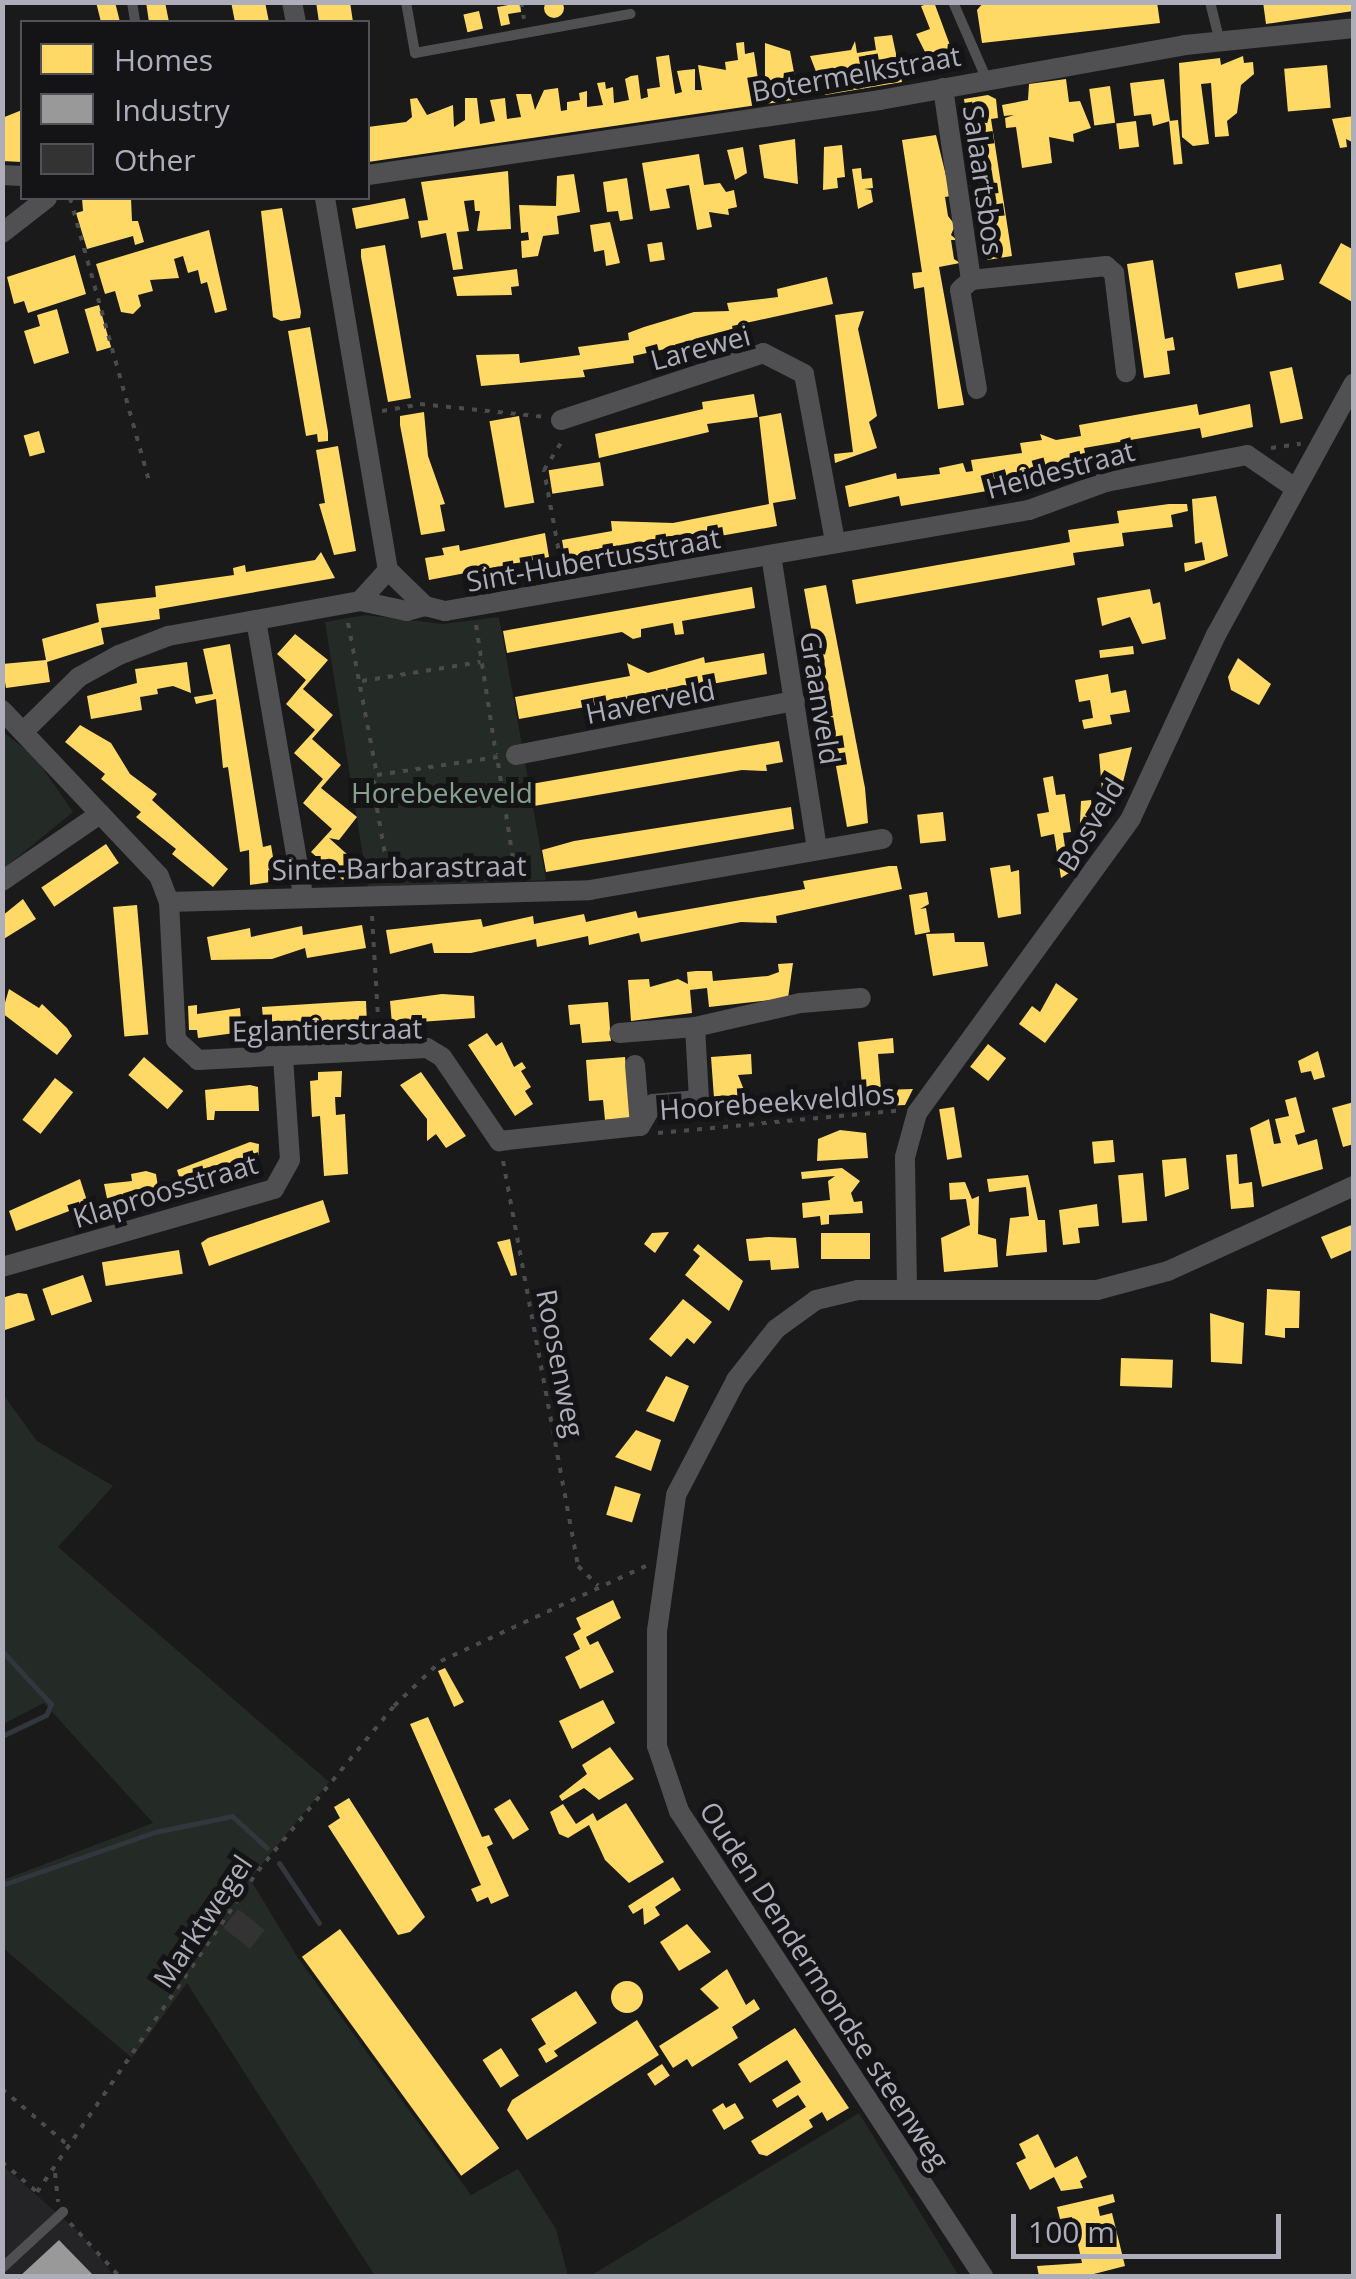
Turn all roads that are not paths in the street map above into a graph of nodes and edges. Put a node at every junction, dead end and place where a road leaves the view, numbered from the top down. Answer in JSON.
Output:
{"nodes":[{"id":1,"x":406,"y":2,"type":"edge"},
{"id":2,"x":954,"y":2,"type":"edge"},
{"id":3,"x":1210,"y":2,"type":"edge"},
{"id":4,"x":630,"y":14,"type":"dead end"},
{"id":5,"x":1354,"y":28,"type":"edge"},
{"id":6,"x":1220,"y":42,"type":"junction"},
{"id":7,"x":986,"y":78,"type":"junction"},
{"id":8,"x":943,"y":88,"type":"junction"},
{"id":9,"x":370,"y":175,"type":"edge"},
{"id":10,"x":44,"y":200,"type":"edge"},
{"id":11,"x":324,"y":200,"type":"edge"},
{"id":12,"x":2,"y":232,"type":"edge"},
{"id":13,"x":971,"y":280,"type":"junction"},
{"id":14,"x":1126,"y":372,"type":"dead end"},
{"id":15,"x":1354,"y":383,"type":"edge"},
{"id":16,"x":977,"y":390,"type":"dead end"},
{"id":17,"x":561,"y":420,"type":"road end"},
{"id":18,"x":1295,"y":488,"type":"junction"},
{"id":19,"x":835,"y":542,"type":"junction"},
{"id":20,"x":771,"y":556,"type":"junction"},
{"id":21,"x":388,"y":570,"type":"junction"},
{"id":22,"x":352,"y":601,"type":"junction"},
{"id":23,"x":425,"y":606,"type":"junction"},
{"id":24,"x":256,"y":620,"type":"junction"},
{"id":25,"x":794,"y":702,"type":"junction"},
{"id":26,"x":2,"y":710,"type":"edge"},
{"id":27,"x":24,"y":732,"type":"junction"},
{"id":28,"x":506,"y":756,"type":"road end"},
{"id":29,"x":100,"y":814,"type":"junction"},
{"id":30,"x":883,"y":838,"type":"dead end"},
{"id":31,"x":818,"y":849,"type":"junction"},
{"id":32,"x":2,"y":881,"type":"edge"},
{"id":33,"x":303,"y":896,"type":"junction"},
{"id":34,"x":169,"y":902,"type":"junction"},
{"id":35,"x":862,"y":998,"type":"dead end"},
{"id":36,"x":695,"y":1026,"type":"junction"},
{"id":37,"x":619,"y":1033,"type":"dead end"},
{"id":38,"x":283,"y":1058,"type":"junction"},
{"id":39,"x":635,"y":1065,"type":"dead end"},
{"id":40,"x":640,"y":1126,"type":"junction"},
{"id":41,"x":1354,"y":1186,"type":"edge"},
{"id":42,"x":2,"y":1267,"type":"edge"},
{"id":43,"x":907,"y":1288,"type":"junction"},
{"id":44,"x":63,"y":2212,"type":"road end"},
{"id":45,"x":2,"y":2268,"type":"edge"},
{"id":46,"x":983,"y":2276,"type":"edge"}],
"edges":[{"from":1,"to":4,"type":"lane"},
{"from":2,"to":7,"type":"lane"},
{"from":3,"to":6,"type":"lane"},
{"from":5,"to":6,"type":"street","name":"Botermelkstraat"},
{"from":6,"to":7,"type":"street","name":"Botermelkstraat"},
{"from":7,"to":8,"type":"street","name":"Botermelkstraat"},
{"from":8,"to":9,"type":"street","name":"Botermelkstraat"},
{"from":8,"to":13,"type":"street","name":"Salaartsbos"},
{"from":10,"to":12,"type":"street"},
{"from":11,"to":21,"type":"street"},
{"from":13,"to":14,"type":"street","name":"Salaartsbos"},
{"from":13,"to":16,"type":"street","name":"Salaartsbos"},
{"from":15,"to":18,"type":"street","name":"Bosveld"},
{"from":17,"to":19,"type":"street","name":"Larewei"},
{"from":18,"to":19,"type":"street","name":"Heidestraat"},
{"from":18,"to":43,"type":"street","name":"Bosveld"},
{"from":19,"to":20,"type":"street","name":"Heidestraat"},
{"from":20,"to":23,"type":"street","name":"Sint-Hubertusstraat"},
{"from":20,"to":25,"type":"street","name":"Graanveld"},
{"from":21,"to":22,"type":"street"},
{"from":21,"to":23,"type":"street"},
{"from":22,"to":23,"type":"street","name":"Sint-Hubertusstraat"},
{"from":22,"to":24,"type":"street","name":"Sint-Hubertusstraat"},
{"from":24,"to":27,"type":"street","name":"Sint-Hubertusstraat"},
{"from":24,"to":33,"type":"street"},
{"from":25,"to":28,"type":"street","name":"Haverveld"},
{"from":25,"to":31,"type":"street","name":"Graanveld"},
{"from":26,"to":27,"type":"street"},
{"from":27,"to":29,"type":"street"},
{"from":29,"to":32,"type":"street"},
{"from":29,"to":34,"type":"street"},
{"from":30,"to":31,"type":"street","name":"Sinte-Barbarastraat"},
{"from":31,"to":33,"type":"street","name":"Sinte-Barbarastraat"},
{"from":33,"to":34,"type":"street","name":"Sinte-Barbarastraat"},
{"from":34,"to":38,"type":"street","name":"Eglantierstraat"},
{"from":35,"to":36,"type":"street"},
{"from":36,"to":37,"type":"street"},
{"from":36,"to":40,"type":"street"},
{"from":38,"to":40,"type":"street","name":"Eglantierstraat"},
{"from":38,"to":42,"type":"street","name":"Klaproosstraat"},
{"from":39,"to":40,"type":"street"},
{"from":41,"to":43,"type":"street","name":"Ouden Dendermondse steenweg"},
{"from":43,"to":46,"type":"street","name":"Ouden Dendermondse steenweg"},
{"from":44,"to":45,"type":"lane"}]}
